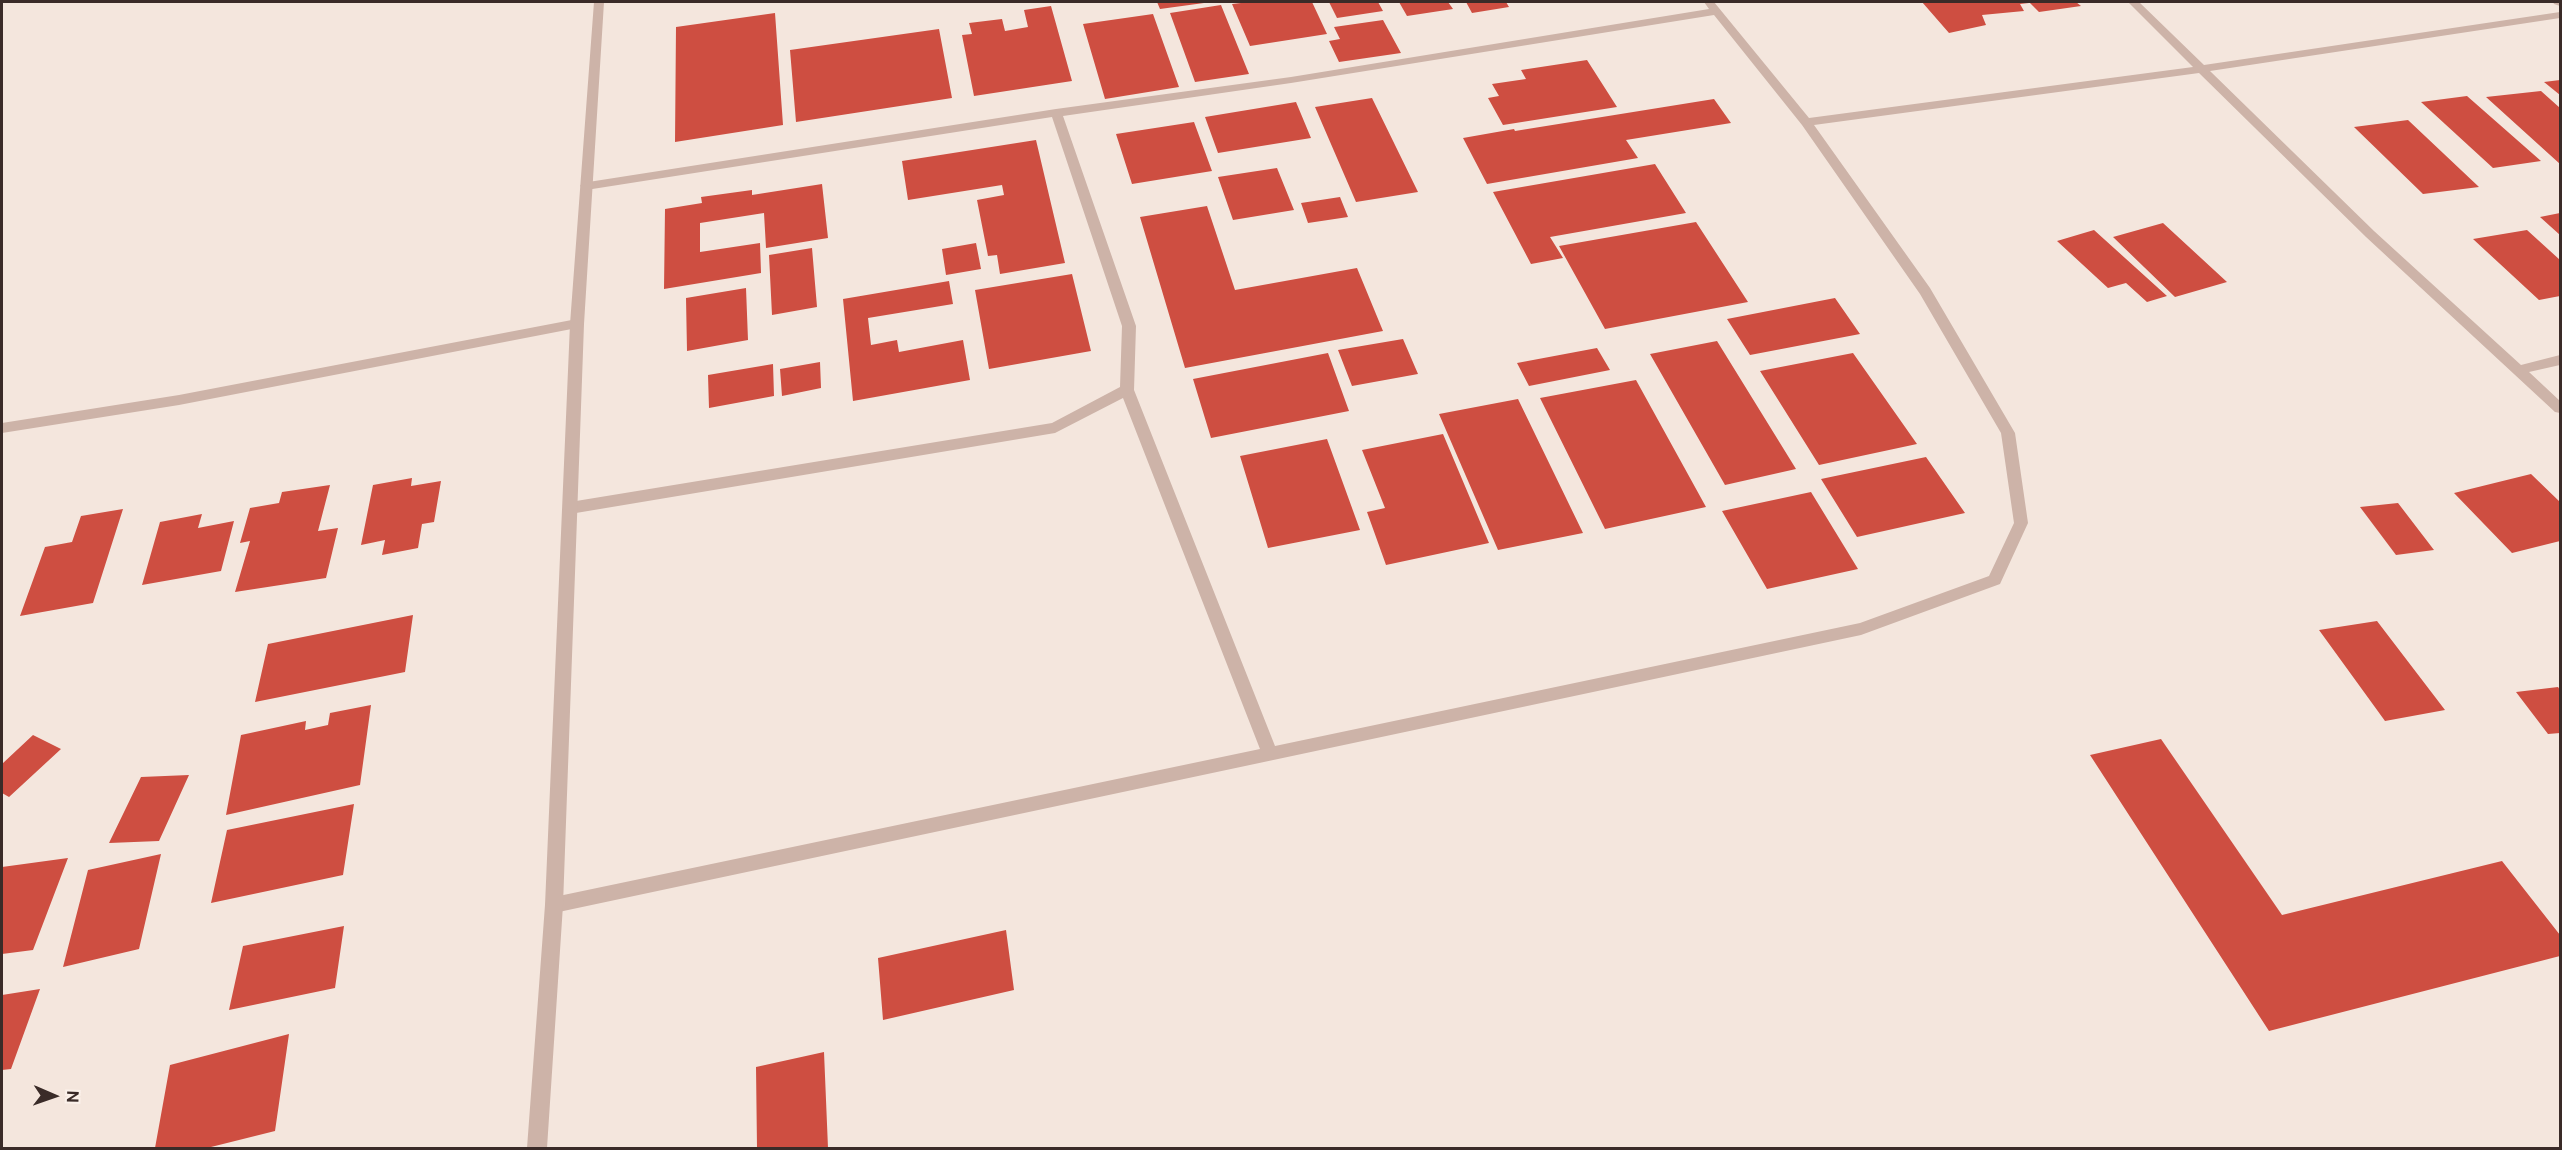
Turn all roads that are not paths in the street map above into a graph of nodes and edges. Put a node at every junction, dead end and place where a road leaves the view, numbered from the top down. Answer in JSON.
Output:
{"nodes":[{"id":1,"x":599,"y":2,"type":"edge"},
{"id":2,"x":2133,"y":2,"type":"edge"},
{"id":3,"x":1713,"y":6,"type":"edge"},
{"id":4,"x":2560,"y":15,"type":"edge"},
{"id":5,"x":2203,"y":69,"type":"junction"},
{"id":6,"x":1056,"y":113,"type":"junction"},
{"id":7,"x":1806,"y":122,"type":"junction"},
{"id":8,"x":586,"y":186,"type":"junction"},
{"id":9,"x":577,"y":324,"type":"junction"},
{"id":10,"x":2560,"y":360,"type":"edge"},
{"id":11,"x":2518,"y":370,"type":"junction"},
{"id":12,"x":1127,"y":390,"type":"junction"},
{"id":13,"x":2560,"y":408,"type":"edge"},
{"id":14,"x":2,"y":428,"type":"edge"},
{"id":15,"x":570,"y":508,"type":"junction"},
{"id":16,"x":1270,"y":754,"type":"junction"},
{"id":17,"x":554,"y":905,"type":"junction"},
{"id":18,"x":537,"y":1149,"type":"edge"}],
"edges":[{"from":1,"to":8,"type":"street"},
{"from":2,"to":5,"type":"street"},
{"from":3,"to":6,"type":"street"},
{"from":3,"to":7,"type":"street"},
{"from":4,"to":5,"type":"street"},
{"from":5,"to":7,"type":"street"},
{"from":5,"to":11,"type":"street"},
{"from":6,"to":8,"type":"street"},
{"from":6,"to":12,"type":"street"},
{"from":7,"to":16,"type":"street"},
{"from":8,"to":9,"type":"street"},
{"from":9,"to":14,"type":"street"},
{"from":9,"to":15,"type":"street"},
{"from":10,"to":11,"type":"street"},
{"from":11,"to":13,"type":"street"},
{"from":12,"to":15,"type":"street"},
{"from":12,"to":16,"type":"street"},
{"from":15,"to":17,"type":"street"},
{"from":16,"to":17,"type":"street"},
{"from":17,"to":18,"type":"street"}]}
